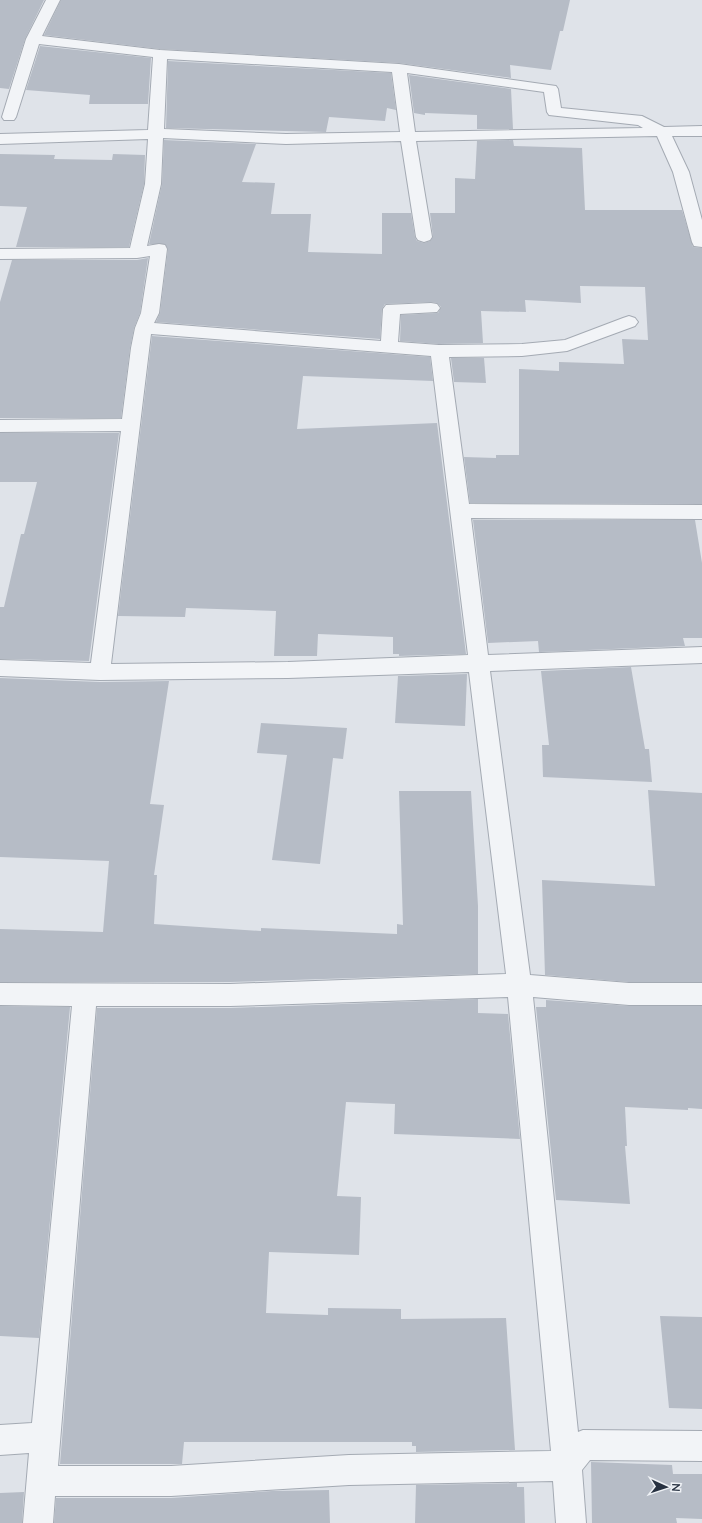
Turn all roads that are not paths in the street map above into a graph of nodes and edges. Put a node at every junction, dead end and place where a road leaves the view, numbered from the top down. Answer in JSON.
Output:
{"nodes":[{"id":1,"x":53,"y":0,"type":"edge"},
{"id":2,"x":34,"y":39,"type":"junction"},
{"id":3,"x":160,"y":54,"type":"junction"},
{"id":4,"x":399,"y":68,"type":"junction"},
{"id":5,"x":9,"y":117,"type":"dead end"},
{"id":6,"x":702,"y":131,"type":"edge"},
{"id":7,"x":662,"y":132,"type":"junction"},
{"id":8,"x":156,"y":134,"type":"junction"},
{"id":9,"x":408,"y":137,"type":"junction"},
{"id":10,"x":0,"y":139,"type":"edge"},
{"id":11,"x":424,"y":237,"type":"dead end"},
{"id":12,"x":702,"y":242,"type":"edge"},
{"id":13,"x":137,"y":253,"type":"junction"},
{"id":14,"x":0,"y":254,"type":"edge"},
{"id":15,"x":431,"y":308,"type":"dead end"},
{"id":16,"x":629,"y":322,"type":"dead end"},
{"id":17,"x":144,"y":328,"type":"junction"},
{"id":18,"x":389,"y":348,"type":"junction"},
{"id":19,"x":439,"y":351,"type":"junction"},
{"id":20,"x":131,"y":425,"type":"junction"},
{"id":21,"x":0,"y":426,"type":"edge"},
{"id":22,"x":460,"y":511,"type":"junction"},
{"id":23,"x":702,"y":512,"type":"edge"},
{"id":24,"x":702,"y":655,"type":"edge"},
{"id":25,"x":479,"y":662,"type":"junction"},
{"id":26,"x":0,"y":668,"type":"edge"},
{"id":27,"x":100,"y":672,"type":"junction"},
{"id":28,"x":519,"y":985,"type":"junction"},
{"id":29,"x":0,"y":994,"type":"edge"},
{"id":30,"x":702,"y":994,"type":"edge"},
{"id":31,"x":85,"y":995,"type":"junction"},
{"id":32,"x":45,"y":1437,"type":"junction"},
{"id":33,"x":0,"y":1440,"type":"edge"},
{"id":34,"x":702,"y":1446,"type":"edge"},
{"id":35,"x":567,"y":1466,"type":"junction"},
{"id":36,"x":43,"y":1481,"type":"junction"},
{"id":37,"x":38,"y":1523,"type":"edge"},
{"id":38,"x":571,"y":1523,"type":"edge"}],
"edges":[{"from":1,"to":2,"type":"street"},
{"from":2,"to":3,"type":"street"},
{"from":2,"to":5,"type":"street"},
{"from":3,"to":4,"type":"street"},
{"from":3,"to":8,"type":"street"},
{"from":4,"to":7,"type":"street"},
{"from":4,"to":9,"type":"street"},
{"from":6,"to":7,"type":"street"},
{"from":7,"to":9,"type":"street"},
{"from":7,"to":12,"type":"street"},
{"from":8,"to":9,"type":"street"},
{"from":8,"to":10,"type":"street"},
{"from":8,"to":13,"type":"street"},
{"from":9,"to":11,"type":"street"},
{"from":13,"to":14,"type":"street"},
{"from":13,"to":17,"type":"street"},
{"from":15,"to":18,"type":"street"},
{"from":16,"to":19,"type":"street"},
{"from":17,"to":18,"type":"street"},
{"from":17,"to":20,"type":"street"},
{"from":18,"to":19,"type":"street"},
{"from":19,"to":22,"type":"street"},
{"from":20,"to":21,"type":"street"},
{"from":20,"to":27,"type":"street"},
{"from":22,"to":23,"type":"street"},
{"from":22,"to":25,"type":"street"},
{"from":24,"to":25,"type":"street"},
{"from":25,"to":27,"type":"street"},
{"from":25,"to":28,"type":"street"},
{"from":26,"to":27,"type":"street"},
{"from":28,"to":30,"type":"street"},
{"from":28,"to":31,"type":"street"},
{"from":28,"to":35,"type":"street"},
{"from":29,"to":31,"type":"street"},
{"from":31,"to":32,"type":"street"},
{"from":32,"to":33,"type":"street"},
{"from":32,"to":36,"type":"street"},
{"from":34,"to":35,"type":"street"},
{"from":35,"to":36,"type":"street"},
{"from":35,"to":38,"type":"street"},
{"from":36,"to":37,"type":"street"}]}
